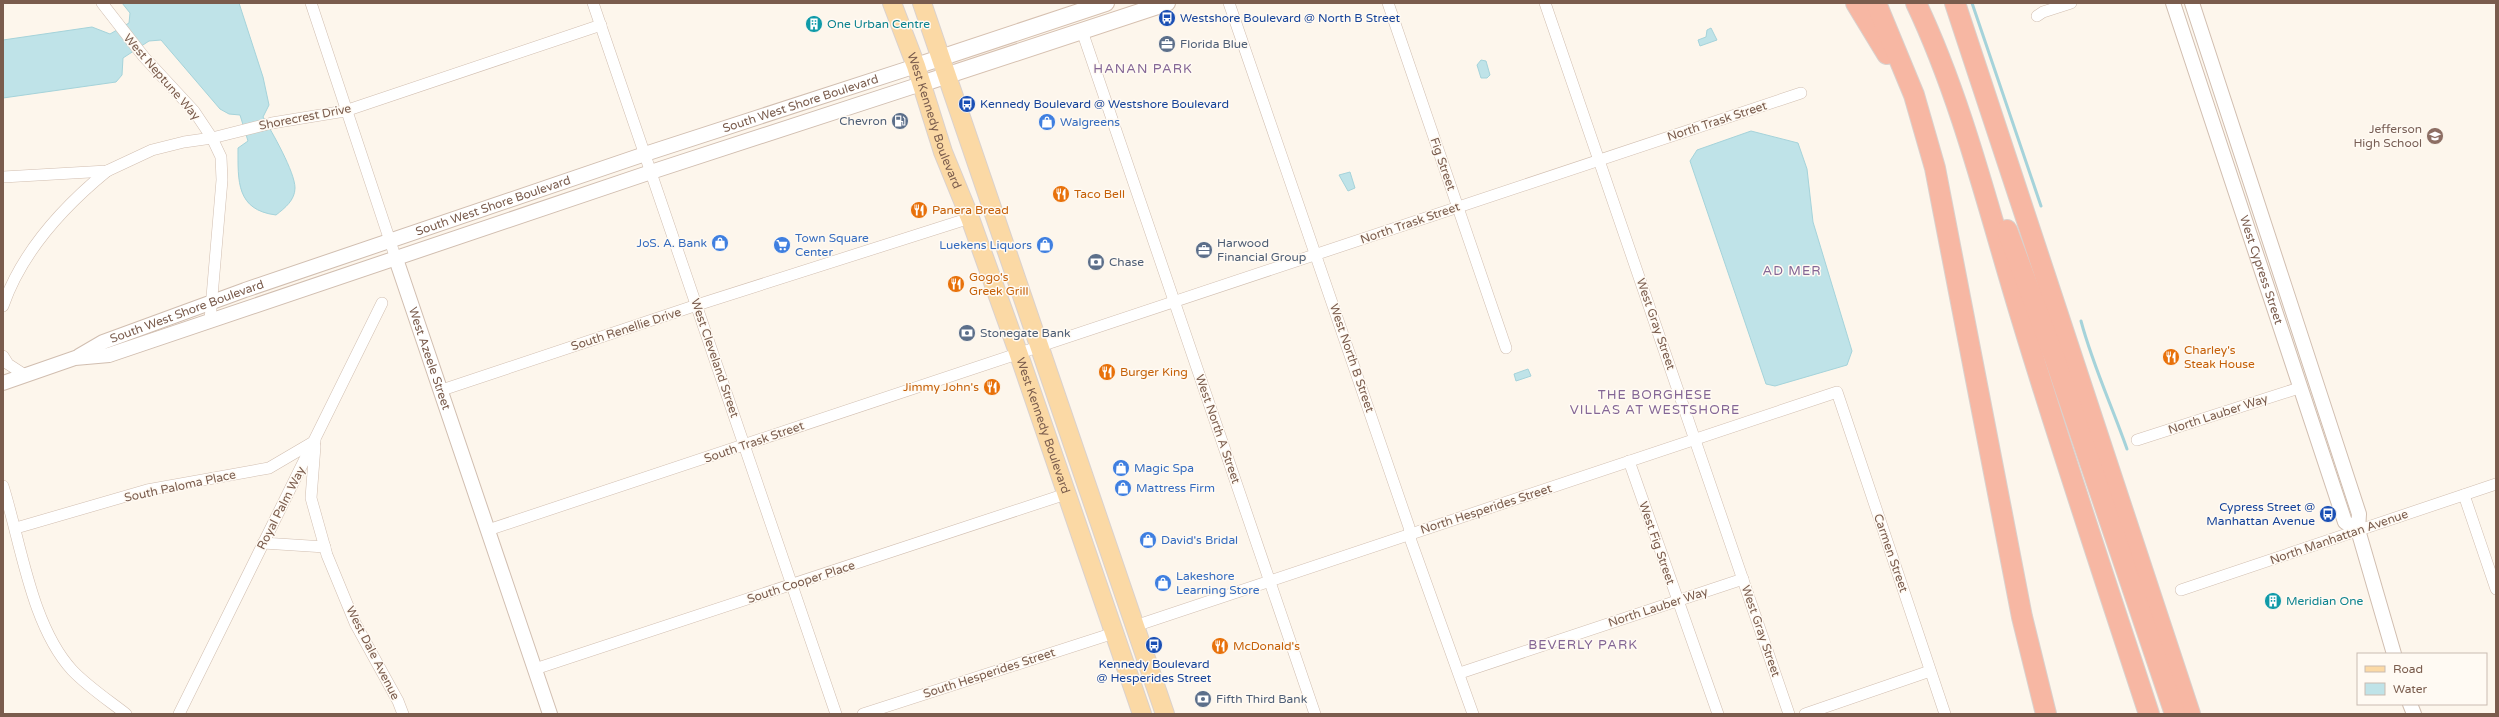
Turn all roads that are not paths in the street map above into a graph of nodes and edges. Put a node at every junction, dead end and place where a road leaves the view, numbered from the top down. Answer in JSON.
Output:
{"nodes":[{"id":1,"x":102,"y":3,"type":"edge"},
{"id":2,"x":311,"y":3,"type":"edge"},
{"id":3,"x":593,"y":3,"type":"edge"},
{"id":4,"x":892,"y":3,"type":"edge"},
{"id":5,"x":922,"y":3,"type":"edge"},
{"id":6,"x":1106,"y":3,"type":"edge"},
{"id":7,"x":1167,"y":3,"type":"edge"},
{"id":8,"x":1229,"y":3,"type":"edge"},
{"id":9,"x":1388,"y":3,"type":"edge"},
{"id":10,"x":1545,"y":3,"type":"edge"},
{"id":11,"x":1856,"y":3,"type":"edge"},
{"id":12,"x":1876,"y":3,"type":"edge"},
{"id":13,"x":1916,"y":3,"type":"edge"},
{"id":14,"x":1955,"y":3,"type":"edge"},
{"id":15,"x":2071,"y":3,"type":"edge"},
{"id":16,"x":2173,"y":3,"type":"edge"},
{"id":17,"x":2192,"y":3,"type":"edge"},
{"id":18,"x":2037,"y":16,"type":"dead end"},
{"id":19,"x":601,"y":25,"type":"junction"},
{"id":20,"x":1082,"y":31,"type":"junction"},
{"id":21,"x":941,"y":57,"type":"junction"},
{"id":22,"x":916,"y":66,"type":"junction"},
{"id":23,"x":947,"y":76,"type":"junction"},
{"id":24,"x":921,"y":84,"type":"junction"},
{"id":25,"x":1801,"y":93,"type":"dead end"},
{"id":26,"x":1958,"y":110,"type":"junction"},
{"id":27,"x":346,"y":111,"type":"junction"},
{"id":28,"x":212,"y":138,"type":"junction"},
{"id":29,"x":645,"y":154,"type":"junction"},
{"id":30,"x":1599,"y":160,"type":"junction"},
{"id":31,"x":107,"y":171,"type":"junction"},
{"id":32,"x":651,"y":172,"type":"junction"},
{"id":33,"x":3,"y":177,"type":"edge"},
{"id":34,"x":1458,"y":207,"type":"junction"},
{"id":35,"x":1944,"y":207,"type":"junction"},
{"id":36,"x":970,"y":218,"type":"junction"},
{"id":37,"x":390,"y":242,"type":"junction"},
{"id":38,"x":1316,"y":255,"type":"junction"},
{"id":39,"x":396,"y":260,"type":"junction"},
{"id":40,"x":1174,"y":301,"type":"junction"},
{"id":41,"x":213,"y":303,"type":"junction"},
{"id":42,"x":382,"y":303,"type":"dead end"},
{"id":43,"x":696,"y":305,"type":"junction"},
{"id":44,"x":3,"y":306,"type":"edge"},
{"id":45,"x":210,"y":320,"type":"junction"},
{"id":46,"x":1039,"y":345,"type":"junction"},
{"id":47,"x":1506,"y":348,"type":"dead end"},
{"id":48,"x":1018,"y":352,"type":"junction"},
{"id":49,"x":3,"y":356,"type":"edge"},
{"id":50,"x":76,"y":358,"type":"junction"},
{"id":51,"x":25,"y":375,"type":"junction"},
{"id":52,"x":3,"y":383,"type":"edge"},
{"id":53,"x":2299,"y":388,"type":"junction"},
{"id":54,"x":442,"y":390,"type":"junction"},
{"id":55,"x":1836,"y":392,"type":"joint"},
{"id":56,"x":2322,"y":400,"type":"junction"},
{"id":57,"x":1695,"y":439,"type":"junction"},
{"id":58,"x":315,"y":440,"type":"junction"},
{"id":59,"x":2137,"y":440,"type":"dead end"},
{"id":60,"x":745,"y":445,"type":"junction"},
{"id":61,"x":1629,"y":461,"type":"junction"},
{"id":62,"x":2496,"y":484,"type":"edge"},
{"id":63,"x":3,"y":486,"type":"edge"},
{"id":64,"x":1066,"y":494,"type":"junction"},
{"id":65,"x":2464,"y":495,"type":"junction"},
{"id":66,"x":16,"y":528,"type":"junction"},
{"id":67,"x":488,"y":530,"type":"junction"},
{"id":68,"x":2358,"y":530,"type":"junction"},
{"id":69,"x":1410,"y":534,"type":"junction"},
{"id":70,"x":263,"y":543,"type":"junction"},
{"id":71,"x":324,"y":547,"type":"junction"},
{"id":72,"x":1086,"y":550,"type":"junction"},
{"id":73,"x":1743,"y":579,"type":"junction"},
{"id":74,"x":1269,"y":581,"type":"junction"},
{"id":75,"x":793,"y":584,"type":"junction"},
{"id":76,"x":2496,"y":589,"type":"edge"},
{"id":77,"x":2181,"y":590,"type":"dead end"},
{"id":78,"x":1677,"y":601,"type":"junction"},
{"id":79,"x":2022,"y":617,"type":"junction"},
{"id":80,"x":1135,"y":626,"type":"junction"},
{"id":81,"x":1114,"y":633,"type":"junction"},
{"id":82,"x":2394,"y":653,"type":"edge"},
{"id":83,"x":535,"y":669,"type":"junction"},
{"id":84,"x":1930,"y":671,"type":"junction"},
{"id":85,"x":1460,"y":673,"type":"junction"},
{"id":86,"x":1159,"y":696,"type":"junction"},
{"id":87,"x":126,"y":714,"type":"edge"},
{"id":88,"x":179,"y":714,"type":"edge"},
{"id":89,"x":403,"y":714,"type":"edge"},
{"id":90,"x":550,"y":714,"type":"edge"},
{"id":91,"x":836,"y":714,"type":"edge"},
{"id":92,"x":864,"y":714,"type":"edge"},
{"id":93,"x":1142,"y":714,"type":"edge"},
{"id":94,"x":1165,"y":714,"type":"edge"},
{"id":95,"x":1315,"y":714,"type":"edge"},
{"id":96,"x":1473,"y":714,"type":"edge"},
{"id":97,"x":1718,"y":714,"type":"edge"},
{"id":98,"x":1789,"y":714,"type":"edge"},
{"id":99,"x":1804,"y":714,"type":"edge"},
{"id":100,"x":1945,"y":714,"type":"edge"},
{"id":101,"x":2031,"y":714,"type":"edge"},
{"id":102,"x":2046,"y":714,"type":"edge"},
{"id":103,"x":2149,"y":714,"type":"edge"},
{"id":104,"x":2175,"y":714,"type":"edge"},
{"id":105,"x":2190,"y":714,"type":"edge"}],
"edges":[{"from":1,"to":28,"type":"street","name":"West Neptune Way"},
{"from":2,"to":27,"type":"street","name":"West Azeele Street"},
{"from":3,"to":19,"type":"street","name":"West Cleveland Street"},
{"from":4,"to":22,"type":"main road","name":"West Kennedy Boulevard"},
{"from":5,"to":21,"type":"main road","name":"West Kennedy Boulevard"},
{"from":6,"to":21,"type":"main road"},
{"from":7,"to":20,"type":"main road"},
{"from":8,"to":38,"type":"street","name":"West North B Street"},
{"from":9,"to":34,"type":"street","name":"Fig Street"},
{"from":10,"to":30,"type":"street","name":"West Gray Street"},
{"from":11,"to":35,"type":"highway"},
{"from":12,"to":35,"type":"highway"},
{"from":13,"to":26,"type":"highway"},
{"from":14,"to":105,"type":"highway"},
{"from":15,"to":18,"type":"street"},
{"from":16,"to":53,"type":"street","name":"West Cypress Street"},
{"from":17,"to":56,"type":"street","name":"West Cypress Street"},
{"from":19,"to":27,"type":"street","name":"Shorecrest Drive"},
{"from":19,"to":29,"type":"street","name":"West Cleveland Street"},
{"from":20,"to":23,"type":"main road"},
{"from":20,"to":40,"type":"street","name":"West North A Street"},
{"from":21,"to":22,"type":"main road"},
{"from":21,"to":23,"type":"main road","name":"West Kennedy Boulevard"},
{"from":22,"to":24,"type":"main road","name":"West Kennedy Boulevard"},
{"from":22,"to":29,"type":"street","name":"South West Shore Boulevard"},
{"from":23,"to":24,"type":"main road"},
{"from":23,"to":46,"type":"main road","name":"West Kennedy Boulevard"},
{"from":24,"to":32,"type":"street","name":"South West Shore Boulevard"},
{"from":24,"to":36,"type":"main road","name":"West Kennedy Boulevard"},
{"from":25,"to":30,"type":"street","name":"North Trask Street"},
{"from":26,"to":103,"type":"highway"},
{"from":26,"to":104,"type":"highway"},
{"from":27,"to":28,"type":"street","name":"Shorecrest Drive"},
{"from":27,"to":37,"type":"street","name":"West Azeele Street"},
{"from":28,"to":31,"type":"street","name":"Shorecrest Drive"},
{"from":28,"to":41,"type":"street","name":"West Neptune Way"},
{"from":29,"to":32,"type":"street","name":"West Cleveland Street"},
{"from":29,"to":37,"type":"street","name":"South West Shore Boulevard"},
{"from":30,"to":34,"type":"street","name":"North Trask Street"},
{"from":30,"to":57,"type":"street","name":"West Gray Street"},
{"from":31,"to":33,"type":"street","name":"Shorecrest Drive"},
{"from":31,"to":44,"type":"street"},
{"from":32,"to":39,"type":"street","name":"South West Shore Boulevard"},
{"from":32,"to":43,"type":"street","name":"West Cleveland Street"},
{"from":34,"to":38,"type":"street","name":"North Trask Street"},
{"from":34,"to":47,"type":"street","name":"Fig Street"},
{"from":35,"to":79,"type":"highway"},
{"from":36,"to":43,"type":"street","name":"South Renellie Drive"},
{"from":36,"to":48,"type":"main road","name":"West Kennedy Boulevard"},
{"from":37,"to":39,"type":"street","name":"West Azeele Street"},
{"from":37,"to":41,"type":"street","name":"South West Shore Boulevard"},
{"from":38,"to":40,"type":"street","name":"North Trask Street"},
{"from":38,"to":69,"type":"street","name":"West North B Street"},
{"from":39,"to":45,"type":"street","name":"South West Shore Boulevard"},
{"from":39,"to":54,"type":"street","name":"West Azeele Street"},
{"from":40,"to":46,"type":"street","name":"North Trask Street"},
{"from":40,"to":74,"type":"street","name":"West North A Street"},
{"from":41,"to":45,"type":"street","name":"West Neptune Way"},
{"from":41,"to":50,"type":"street","name":"South West Shore Boulevard"},
{"from":42,"to":58,"type":"street","name":"Royal Palm Way"},
{"from":43,"to":54,"type":"street","name":"South Renellie Drive"},
{"from":43,"to":60,"type":"street","name":"West Cleveland Street"},
{"from":45,"to":50,"type":"street","name":"South West Shore Boulevard"},
{"from":46,"to":48,"type":"street","name":"North Trask Street"},
{"from":46,"to":80,"type":"main road","name":"West Kennedy Boulevard"},
{"from":48,"to":60,"type":"street","name":"South Trask Street"},
{"from":48,"to":64,"type":"main road","name":"West Kennedy Boulevard"},
{"from":49,"to":51,"type":"street"},
{"from":50,"to":51,"type":"street","name":"South West Shore Boulevard"},
{"from":51,"to":52,"type":"street","name":"South West Shore Boulevard"},
{"from":53,"to":56,"type":"street"},
{"from":53,"to":59,"type":"street","name":"North Lauber Way"},
{"from":53,"to":68,"type":"street","name":"West Cypress Street"},
{"from":54,"to":67,"type":"street","name":"West Azeele Street"},
{"from":55,"to":57,"type":"street","name":"North Hesperides Street"},
{"from":55,"to":84,"type":"street","name":"Carmen Street"},
{"from":56,"to":68,"type":"street","name":"West Cypress Street"},
{"from":57,"to":61,"type":"street","name":"North Hesperides Street"},
{"from":57,"to":73,"type":"street","name":"West Gray Street"},
{"from":58,"to":66,"type":"street","name":"South Paloma Place"},
{"from":58,"to":70,"type":"street","name":"Royal Palm Way"},
{"from":58,"to":71,"type":"street","name":"West Dale Avenue"},
{"from":60,"to":67,"type":"street","name":"South Trask Street"},
{"from":60,"to":75,"type":"street","name":"West Cleveland Street"},
{"from":61,"to":69,"type":"street","name":"North Hesperides Street"},
{"from":61,"to":78,"type":"street","name":"West Fig Street"},
{"from":62,"to":65,"type":"street","name":"North Manhattan Avenue"},
{"from":63,"to":66,"type":"street"},
{"from":64,"to":72,"type":"main road","name":"West Kennedy Boulevard"},
{"from":64,"to":75,"type":"street","name":"South Cooper Place"},
{"from":65,"to":68,"type":"street","name":"North Manhattan Avenue"},
{"from":65,"to":76,"type":"street"},
{"from":66,"to":87,"type":"street"},
{"from":67,"to":83,"type":"street","name":"West Azeele Street"},
{"from":68,"to":77,"type":"street","name":"North Manhattan Avenue"},
{"from":68,"to":82,"type":"street","name":"West Cypress Street"},
{"from":69,"to":74,"type":"street","name":"North Hesperides Street"},
{"from":69,"to":85,"type":"street","name":"West North B Street"},
{"from":70,"to":71,"type":"street"},
{"from":70,"to":88,"type":"street","name":"Royal Palm Way"},
{"from":71,"to":89,"type":"street","name":"West Dale Avenue"},
{"from":72,"to":80,"type":"main road"},
{"from":72,"to":81,"type":"main road","name":"West Kennedy Boulevard"},
{"from":73,"to":78,"type":"street","name":"North Lauber Way"},
{"from":73,"to":98,"type":"street","name":"West Gray Street"},
{"from":74,"to":80,"type":"street","name":"North Hesperides Street"},
{"from":74,"to":95,"type":"street","name":"West North A Street"},
{"from":75,"to":83,"type":"street","name":"South Cooper Place"},
{"from":75,"to":91,"type":"street","name":"West Cleveland Street"},
{"from":78,"to":85,"type":"street","name":"North Lauber Way"},
{"from":78,"to":97,"type":"street","name":"West Fig Street"},
{"from":79,"to":101,"type":"highway"},
{"from":79,"to":102,"type":"highway"},
{"from":80,"to":86,"type":"main road","name":"West Kennedy Boulevard"},
{"from":81,"to":86,"type":"main road"},
{"from":81,"to":92,"type":"street","name":"South Hesperides Street"},
{"from":81,"to":93,"type":"main road","name":"West Kennedy Boulevard"},
{"from":83,"to":90,"type":"street","name":"West Azeele Street"},
{"from":84,"to":99,"type":"street"},
{"from":84,"to":100,"type":"street","name":"Carmen Street"},
{"from":85,"to":96,"type":"street","name":"West North B Street"},
{"from":86,"to":94,"type":"main road","name":"West Kennedy Boulevard"}]}
